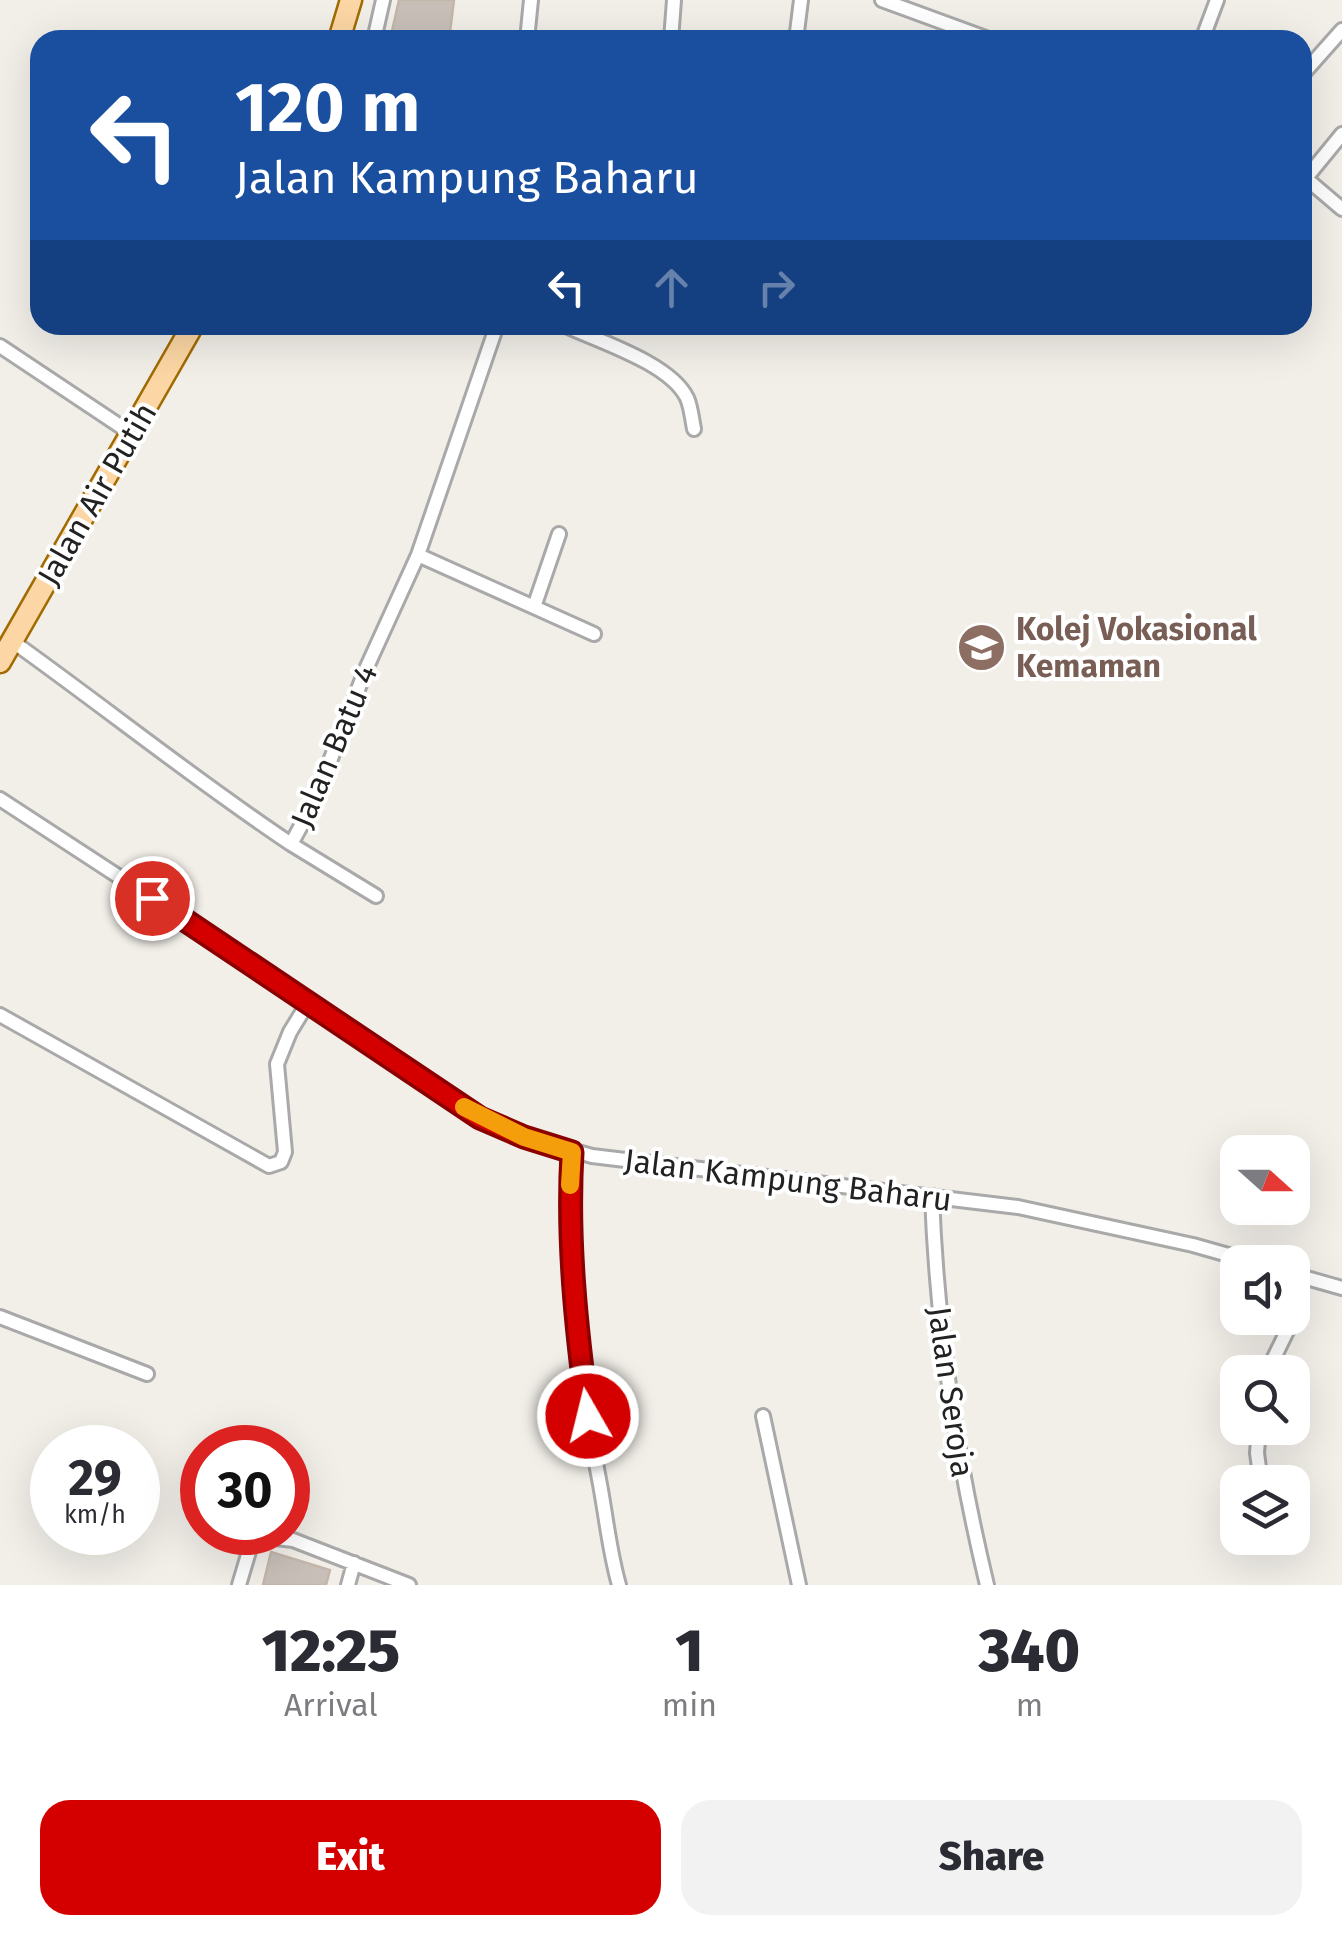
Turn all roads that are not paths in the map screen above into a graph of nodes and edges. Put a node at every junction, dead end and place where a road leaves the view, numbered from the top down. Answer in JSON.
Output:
{"nodes":[{"id":1,"x":350,"y":0,"type":"edge"},
{"id":2,"x":383,"y":0,"type":"edge"},
{"id":3,"x":531,"y":0,"type":"edge"},
{"id":4,"x":674,"y":0,"type":"edge"},
{"id":5,"x":801,"y":0,"type":"edge"},
{"id":6,"x":882,"y":0,"type":"edge"},
{"id":7,"x":1217,"y":0,"type":"edge"},
{"id":8,"x":342,"y":30,"type":"edge"},
{"id":9,"x":376,"y":30,"type":"edge"},
{"id":10,"x":528,"y":30,"type":"edge"},
{"id":11,"x":672,"y":30,"type":"edge"},
{"id":12,"x":797,"y":30,"type":"edge"},
{"id":13,"x":964,"y":30,"type":"edge"},
{"id":14,"x":1206,"y":30,"type":"edge"},
{"id":15,"x":1342,"y":30,"type":"edge"},
{"id":16,"x":1312,"y":64,"type":"edge"},
{"id":17,"x":1342,"y":134,"type":"edge"},
{"id":18,"x":1312,"y":167,"type":"edge"},
{"id":19,"x":1312,"y":183,"type":"edge"},
{"id":20,"x":1342,"y":209,"type":"edge"},
{"id":21,"x":187,"y":335,"type":"edge"},
{"id":22,"x":494,"y":335,"type":"edge"},
{"id":23,"x":586,"y":335,"type":"edge"},
{"id":24,"x":0,"y":346,"type":"edge"},
{"id":25,"x":694,"y":429,"type":"dead end"},
{"id":26,"x":132,"y":434,"type":"junction"},
{"id":27,"x":559,"y":534,"type":"dead end"},
{"id":28,"x":418,"y":555,"type":"junction"},
{"id":29,"x":534,"y":607,"type":"junction"},
{"id":30,"x":594,"y":634,"type":"dead end"},
{"id":31,"x":12,"y":641,"type":"junction"},
{"id":32,"x":0,"y":662,"type":"edge"},
{"id":33,"x":0,"y":798,"type":"edge"},
{"id":34,"x":290,"y":844,"type":"junction"},
{"id":35,"x":376,"y":896,"type":"dead end"},
{"id":36,"x":309,"y":1002,"type":"junction"},
{"id":37,"x":0,"y":1015,"type":"edge"},
{"id":38,"x":572,"y":1152,"type":"junction"},
{"id":39,"x":932,"y":1196,"type":"junction"},
{"id":40,"x":1220,"y":1254,"type":"edge"},
{"id":41,"x":1310,"y":1279,"type":"edge"},
{"id":42,"x":1342,"y":1288,"type":"edge"},
{"id":43,"x":0,"y":1316,"type":"edge"},
{"id":44,"x":147,"y":1374,"type":"dead end"},
{"id":45,"x":763,"y":1416,"type":"dead end"},
{"id":46,"x":354,"y":1563,"type":"junction"},
{"id":47,"x":239,"y":1585,"type":"edge"},
{"id":48,"x":348,"y":1585,"type":"edge"},
{"id":49,"x":409,"y":1585,"type":"edge"},
{"id":50,"x":619,"y":1585,"type":"edge"},
{"id":51,"x":799,"y":1585,"type":"edge"},
{"id":52,"x":987,"y":1585,"type":"edge"}],
"edges":[{"from":1,"to":8,"type":"main road"},
{"from":2,"to":9,"type":"street"},
{"from":3,"to":10,"type":"street"},
{"from":4,"to":11,"type":"street"},
{"from":5,"to":12,"type":"street"},
{"from":6,"to":13,"type":"street"},
{"from":7,"to":14,"type":"street"},
{"from":15,"to":16,"type":"street"},
{"from":17,"to":18,"type":"street"},
{"from":19,"to":20,"type":"street"},
{"from":21,"to":26,"type":"main road","name":"Jalan Air Putih"},
{"from":22,"to":28,"type":"street","name":"Jalan Batu 4"},
{"from":23,"to":25,"type":"street"},
{"from":24,"to":26,"type":"street"},
{"from":26,"to":31,"type":"main road","name":"Jalan Air Putih"},
{"from":27,"to":29,"type":"street"},
{"from":28,"to":29,"type":"street"},
{"from":28,"to":34,"type":"street","name":"Jalan Batu 4"},
{"from":29,"to":30,"type":"street"},
{"from":31,"to":32,"type":"main road","name":"Jalan Air Putih"},
{"from":31,"to":34,"type":"street","name":"Jalan Batu 4"},
{"from":33,"to":36,"type":"street","name":"Jalan Kampung Baharu"},
{"from":34,"to":35,"type":"street"},
{"from":36,"to":37,"type":"street"},
{"from":36,"to":38,"type":"street","name":"Jalan Kampung Baharu"},
{"from":38,"to":39,"type":"street","name":"Jalan Kampung Baharu"},
{"from":38,"to":50,"type":"street"},
{"from":39,"to":40,"type":"street","name":"Jalan Kampung Baharu"},
{"from":39,"to":52,"type":"street","name":"Jalan Seroja"},
{"from":41,"to":42,"type":"street"},
{"from":43,"to":44,"type":"street"},
{"from":45,"to":51,"type":"street"},
{"from":46,"to":47,"type":"street"},
{"from":46,"to":48,"type":"street"},
{"from":46,"to":49,"type":"street"}]}
